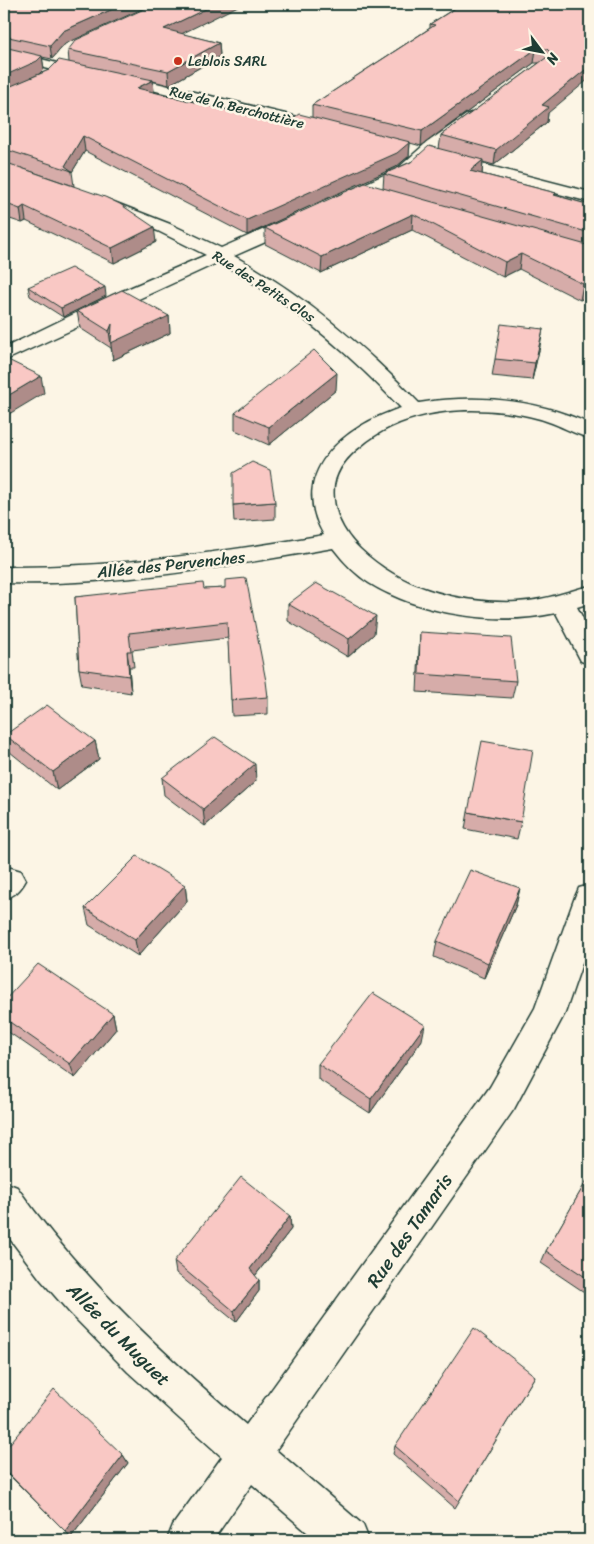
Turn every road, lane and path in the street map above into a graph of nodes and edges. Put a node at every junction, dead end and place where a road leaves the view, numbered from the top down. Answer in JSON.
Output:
{"nodes":[{"id":1,"x":4,"y":54,"type":"edge"},
{"id":2,"x":61,"y":61,"type":"junction"},
{"id":3,"x":45,"y":80,"type":"edge"},
{"id":4,"x":486,"y":108,"type":"edge"},
{"id":5,"x":338,"y":131,"type":"edge"},
{"id":6,"x":403,"y":149,"type":"edge"},
{"id":7,"x":424,"y":154,"type":"junction"},
{"id":8,"x":365,"y":191,"type":"junction"},
{"id":9,"x":86,"y":195,"type":"edge"},
{"id":10,"x":384,"y":197,"type":"edge"},
{"id":11,"x":590,"y":197,"type":"edge"},
{"id":12,"x":329,"y":207,"type":"edge"},
{"id":13,"x":311,"y":215,"type":"edge"},
{"id":14,"x":221,"y":255,"type":"junction"},
{"id":15,"x":4,"y":355,"type":"edge"},
{"id":16,"x":415,"y":411,"type":"junction"},
{"id":17,"x":590,"y":432,"type":"edge"},
{"id":18,"x":338,"y":540,"type":"junction"},
{"id":19,"x":4,"y":575,"type":"edge"},
{"id":20,"x":590,"y":594,"type":"edge"},
{"id":21,"x":563,"y":603,"type":"junction"},
{"id":22,"x":590,"y":655,"type":"edge"},
{"id":23,"x":590,"y":897,"type":"edge"},
{"id":24,"x":4,"y":1200,"type":"edge"},
{"id":25,"x":248,"y":1454,"type":"junction"},
{"id":26,"x":188,"y":1540,"type":"edge"},
{"id":27,"x":348,"y":1540,"type":"edge"}],
"edges":[{"from":1,"to":2,"type":"street","name":"Rue de la Berchottière"},
{"from":2,"to":3,"type":"street"},
{"from":2,"to":5,"type":"street","name":"Rue de la Berchottière"},
{"from":4,"to":7,"type":"street"},
{"from":6,"to":7,"type":"street"},
{"from":7,"to":8,"type":"street"},
{"from":7,"to":11,"type":"street"},
{"from":8,"to":10,"type":"street"},
{"from":8,"to":12,"type":"street"},
{"from":9,"to":14,"type":"street","name":"Rue des Petits Clos"},
{"from":13,"to":14,"type":"street"},
{"from":14,"to":15,"type":"street"},
{"from":14,"to":16,"type":"street","name":"Rue des Petits Clos"},
{"from":16,"to":17,"type":"street"},
{"from":16,"to":18,"type":"street"},
{"from":18,"to":19,"type":"street","name":"Allée des Pervenches"},
{"from":18,"to":21,"type":"street"},
{"from":20,"to":21,"type":"street"},
{"from":21,"to":22,"type":"street"},
{"from":23,"to":25,"type":"street","name":"Rue des Tamaris"},
{"from":24,"to":25,"type":"street","name":"Allée du Muguet"},
{"from":25,"to":26,"type":"street","name":"Rue des Tamaris"},
{"from":25,"to":27,"type":"street","name":"Allée du Muguet"}]}
